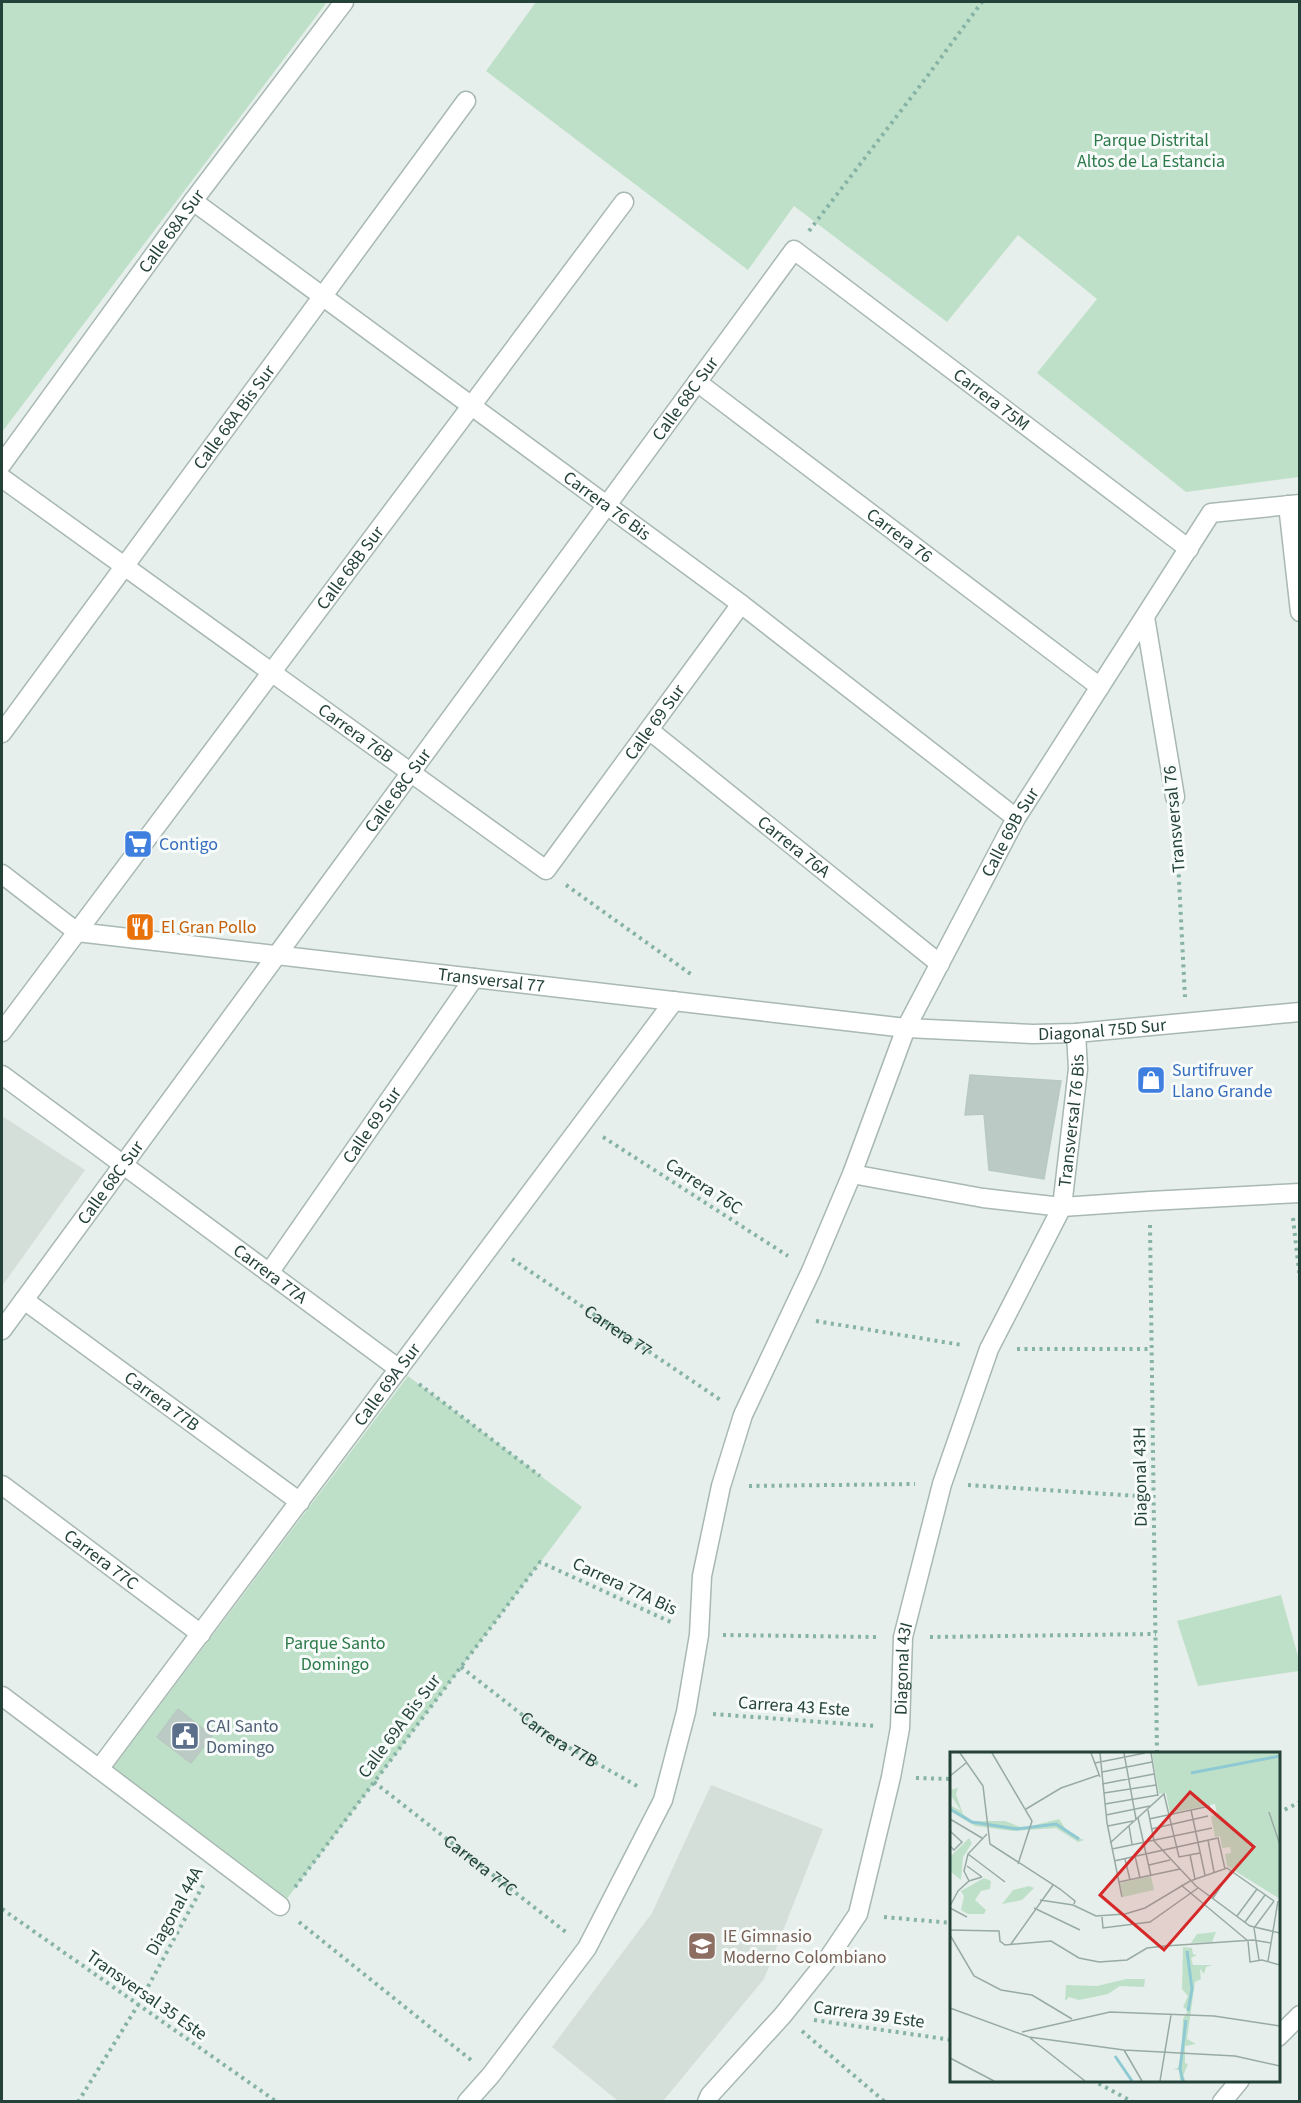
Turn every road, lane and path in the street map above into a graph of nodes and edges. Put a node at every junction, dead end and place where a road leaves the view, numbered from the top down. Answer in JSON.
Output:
{"nodes":[{"id":1,"x":344,"y":2,"type":"edge"},
{"id":2,"x":982,"y":2,"type":"edge"},
{"id":3,"x":466,"y":101,"type":"dead end"},
{"id":4,"x":193,"y":201,"type":"junction"},
{"id":5,"x":624,"y":202,"type":"dead end"},
{"id":6,"x":794,"y":250,"type":"junction"},
{"id":7,"x":323,"y":297,"type":"junction"},
{"id":8,"x":697,"y":382,"type":"junction"},
{"id":9,"x":471,"y":406,"type":"junction"},
{"id":10,"x":2,"y":464,"type":"edge"},
{"id":11,"x":2,"y":478,"type":"edge"},
{"id":12,"x":1294,"y":505,"type":"edge"},
{"id":13,"x":606,"y":506,"type":"junction"},
{"id":14,"x":1189,"y":549,"type":"junction"},
{"id":15,"x":124,"y":566,"type":"junction"},
{"id":16,"x":741,"y":604,"type":"junction"},
{"id":17,"x":1299,"y":612,"type":"edge"},
{"id":18,"x":1145,"y":617,"type":"junction"},
{"id":19,"x":272,"y":672,"type":"junction"},
{"id":20,"x":1100,"y":687,"type":"junction"},
{"id":21,"x":649,"y":730,"type":"junction"},
{"id":22,"x":2,"y":733,"type":"edge"},
{"id":23,"x":411,"y":772,"type":"junction"},
{"id":24,"x":1175,"y":797,"type":"joint"},
{"id":25,"x":1016,"y":818,"type":"junction"},
{"id":26,"x":546,"y":870,"type":"junction"},
{"id":27,"x":2,"y":874,"type":"edge"},
{"id":28,"x":77,"y":932,"type":"junction"},
{"id":29,"x":276,"y":955,"type":"junction"},
{"id":30,"x":940,"y":964,"type":"junction"},
{"id":31,"x":474,"y":978,"type":"junction"},
{"id":32,"x":700,"y":981,"type":"dead end"},
{"id":33,"x":674,"y":1001,"type":"junction"},
{"id":34,"x":1299,"y":1012,"type":"edge"},
{"id":35,"x":1186,"y":1022,"type":"junction"},
{"id":36,"x":906,"y":1028,"type":"junction"},
{"id":37,"x":2,"y":1032,"type":"edge"},
{"id":38,"x":1076,"y":1033,"type":"junction"},
{"id":39,"x":2,"y":1075,"type":"edge"},
{"id":40,"x":582,"y":1123,"type":"junction"},
{"id":41,"x":123,"y":1165,"type":"junction"},
{"id":42,"x":852,"y":1174,"type":"junction"},
{"id":43,"x":1295,"y":1194,"type":"edge"},
{"id":44,"x":1149,"y":1201,"type":"junction"},
{"id":45,"x":1062,"y":1208,"type":"junction"},
{"id":46,"x":492,"y":1245,"type":"junction"},
{"id":47,"x":812,"y":1271,"type":"junction"},
{"id":48,"x":269,"y":1273,"type":"junction"},
{"id":49,"x":1299,"y":1280,"type":"edge"},
{"id":50,"x":24,"y":1300,"type":"junction"},
{"id":51,"x":2,"y":1330,"type":"edge"},
{"id":52,"x":399,"y":1369,"type":"junction"},
{"id":53,"x":742,"y":1415,"type":"junction"},
{"id":54,"x":540,"y":1476,"type":"dead end"},
{"id":55,"x":2,"y":1485,"type":"edge"},
{"id":56,"x":300,"y":1502,"type":"junction"},
{"id":57,"x":540,"y":1562,"type":"joint"},
{"id":58,"x":201,"y":1634,"type":"junction"},
{"id":59,"x":699,"y":1635,"type":"junction"},
{"id":60,"x":461,"y":1667,"type":"junction"},
{"id":61,"x":2,"y":1696,"type":"edge"},
{"id":62,"x":686,"y":1712,"type":"junction"},
{"id":63,"x":900,"y":1728,"type":"junction"},
{"id":64,"x":1157,"y":1752,"type":"edge"},
{"id":65,"x":99,"y":1768,"type":"junction"},
{"id":66,"x":891,"y":1777,"type":"junction"},
{"id":67,"x":950,"y":1779,"type":"edge"},
{"id":68,"x":374,"y":1782,"type":"junction"},
{"id":69,"x":663,"y":1800,"type":"junction"},
{"id":70,"x":1299,"y":1802,"type":"edge"},
{"id":71,"x":1280,"y":1812,"type":"edge"},
{"id":72,"x":218,"y":1858,"type":"junction"},
{"id":73,"x":280,"y":1906,"type":"junction"},
{"id":74,"x":2,"y":1909,"type":"edge"},
{"id":75,"x":858,"y":1914,"type":"junction"},
{"id":76,"x":950,"y":1923,"type":"edge"},
{"id":77,"x":587,"y":1948,"type":"junction"},
{"id":78,"x":138,"y":2005,"type":"junction"},
{"id":79,"x":783,"y":2015,"type":"junction"},
{"id":80,"x":1299,"y":2015,"type":"edge"},
{"id":81,"x":1280,"y":2035,"type":"edge"},
{"id":82,"x":950,"y":2040,"type":"edge"},
{"id":83,"x":491,"y":2075,"type":"junction"},
{"id":84,"x":1096,"y":2082,"type":"edge"},
{"id":85,"x":1238,"y":2082,"type":"edge"},
{"id":86,"x":78,"y":2102,"type":"edge"},
{"id":87,"x":277,"y":2102,"type":"edge"},
{"id":88,"x":467,"y":2102,"type":"edge"},
{"id":89,"x":707,"y":2102,"type":"edge"},
{"id":90,"x":885,"y":2102,"type":"edge"},
{"id":91,"x":1133,"y":2102,"type":"edge"},
{"id":92,"x":1222,"y":2102,"type":"edge"}],
"edges":[{"from":1,"to":4,"type":"street","name":"Calle 68A Sur"},
{"from":2,"to":6,"type":"path"},
{"from":3,"to":7,"type":"street","name":"Calle 68A Bis Sur"},
{"from":4,"to":7,"type":"street","name":"Carrera 76 Bis"},
{"from":4,"to":10,"type":"street","name":"Calle 68A Sur"},
{"from":5,"to":9,"type":"street","name":"Calle 68B Sur"},
{"from":6,"to":8,"type":"street","name":"Calle 68C Sur"},
{"from":6,"to":14,"type":"street","name":"Carrera 75M"},
{"from":7,"to":9,"type":"street","name":"Carrera 76 Bis"},
{"from":7,"to":15,"type":"street","name":"Calle 68A Bis Sur"},
{"from":8,"to":13,"type":"street","name":"Calle 68C Sur"},
{"from":8,"to":20,"type":"street","name":"Carrera 76"},
{"from":9,"to":13,"type":"street","name":"Carrera 76 Bis"},
{"from":9,"to":19,"type":"street","name":"Calle 68B Sur"},
{"from":11,"to":15,"type":"street","name":"Carrera 76B"},
{"from":12,"to":14,"type":"street","name":"Calle 69B Sur"},
{"from":12,"to":17,"type":"street"},
{"from":13,"to":16,"type":"street","name":"Carrera 76 Bis"},
{"from":13,"to":23,"type":"street","name":"Calle 68C Sur"},
{"from":14,"to":18,"type":"street","name":"Calle 69B Sur"},
{"from":15,"to":19,"type":"street","name":"Carrera 76B"},
{"from":15,"to":22,"type":"street","name":"Calle 68A Bis Sur"},
{"from":16,"to":21,"type":"street","name":"Calle 69 Sur"},
{"from":16,"to":25,"type":"street","name":"Carrera 76 Bis"},
{"from":18,"to":20,"type":"street","name":"Calle 69B Sur"},
{"from":18,"to":24,"type":"street","name":"Transversal 76"},
{"from":19,"to":23,"type":"street","name":"Carrera 76B"},
{"from":19,"to":28,"type":"street","name":"Calle 68B Sur"},
{"from":20,"to":25,"type":"street","name":"Calle 69B Sur"},
{"from":21,"to":26,"type":"street","name":"Calle 69 Sur"},
{"from":21,"to":30,"type":"street","name":"Carrera 76A"},
{"from":23,"to":26,"type":"street","name":"Carrera 76B"},
{"from":23,"to":29,"type":"street","name":"Calle 68C Sur"},
{"from":24,"to":35,"type":"path","name":"Transversal 76"},
{"from":25,"to":30,"type":"street","name":"Calle 69B Sur"},
{"from":26,"to":32,"type":"path"},
{"from":27,"to":28,"type":"street"},
{"from":28,"to":29,"type":"street","name":"Transversal 77"},
{"from":28,"to":37,"type":"street"},
{"from":29,"to":31,"type":"street","name":"Transversal 77"},
{"from":29,"to":41,"type":"street","name":"Calle 68C Sur"},
{"from":30,"to":36,"type":"street","name":"Calle 69B Sur"},
{"from":31,"to":33,"type":"street","name":"Transversal 77"},
{"from":31,"to":48,"type":"street","name":"Calle 69 Sur"},
{"from":33,"to":36,"type":"street","name":"Transversal 77"},
{"from":33,"to":40,"type":"street","name":"Calle 69A Sur"},
{"from":34,"to":35,"type":"street","name":"Diagonal 75D Sur"},
{"from":35,"to":38,"type":"street","name":"Diagonal 75D Sur"},
{"from":36,"to":38,"type":"street","name":"Diagonal 75D Sur"},
{"from":36,"to":42,"type":"street","name":"Calle 69B Sur"},
{"from":38,"to":45,"type":"street","name":"Transversal 76 Bis"},
{"from":39,"to":41,"type":"street","name":"Carrera 77A"},
{"from":40,"to":46,"type":"street","name":"Calle 69A Sur"},
{"from":40,"to":47,"type":"path","name":"Carrera 76C"},
{"from":41,"to":48,"type":"street","name":"Carrera 77A"},
{"from":41,"to":50,"type":"street","name":"Calle 68C Sur"},
{"from":42,"to":45,"type":"street"},
{"from":42,"to":47,"type":"street","name":"Calle 69B Sur"},
{"from":43,"to":44,"type":"street"},
{"from":43,"to":49,"type":"path"},
{"from":44,"to":45,"type":"street"},
{"from":44,"to":64,"type":"path","name":"Diagonal 43H"},
{"from":45,"to":63,"type":"street","name":"Diagonal 43I"},
{"from":46,"to":52,"type":"street","name":"Calle 69A Sur"},
{"from":46,"to":53,"type":"path","name":"Carrera 77"},
{"from":47,"to":53,"type":"street","name":"Calle 69B Sur"},
{"from":48,"to":52,"type":"street","name":"Carrera 77A"},
{"from":50,"to":51,"type":"street","name":"Calle 68C Sur"},
{"from":50,"to":56,"type":"street","name":"Carrera 77B"},
{"from":52,"to":54,"type":"path"},
{"from":52,"to":56,"type":"street","name":"Calle 69A Sur"},
{"from":53,"to":59,"type":"street","name":"Calle 69B Sur"},
{"from":55,"to":58,"type":"street","name":"Carrera 77C"},
{"from":56,"to":58,"type":"street","name":"Calle 69A Sur"},
{"from":57,"to":59,"type":"path","name":"Carrera 77A Bis"},
{"from":57,"to":60,"type":"path","name":"Calle 69A Bis Sur"},
{"from":58,"to":65,"type":"street","name":"Calle 69A Sur"},
{"from":59,"to":62,"type":"street","name":"Calle 69B Sur"},
{"from":60,"to":68,"type":"path","name":"Calle 69A Bis Sur"},
{"from":60,"to":69,"type":"path","name":"Carrera 77B"},
{"from":61,"to":65,"type":"street"},
{"from":62,"to":63,"type":"path","name":"Carrera 43 Este"},
{"from":62,"to":69,"type":"street","name":"Calle 69B Sur"},
{"from":63,"to":66,"type":"street","name":"Diagonal 43I"},
{"from":65,"to":72,"type":"street"},
{"from":66,"to":67,"type":"path"},
{"from":66,"to":75,"type":"street","name":"Diagonal 43I"},
{"from":68,"to":73,"type":"path","name":"Calle 69A Bis Sur"},
{"from":68,"to":77,"type":"path","name":"Carrera 77C"},
{"from":69,"to":77,"type":"street","name":"Calle 69B Sur"},
{"from":70,"to":71,"type":"path"},
{"from":72,"to":73,"type":"street"},
{"from":72,"to":78,"type":"path","name":"Diagonal 44A"},
{"from":73,"to":83,"type":"path"},
{"from":74,"to":78,"type":"path","name":"Transversal 35 Este"},
{"from":75,"to":76,"type":"path"},
{"from":75,"to":79,"type":"street","name":"Diagonal 43I"},
{"from":77,"to":83,"type":"street","name":"Calle 69B Sur"},
{"from":78,"to":86,"type":"path","name":"Diagonal 44A"},
{"from":78,"to":87,"type":"path","name":"Transversal 35 Este"},
{"from":79,"to":82,"type":"path","name":"Carrera 39 Este"},
{"from":79,"to":89,"type":"street","name":"Diagonal 43I"},
{"from":79,"to":90,"type":"path"},
{"from":80,"to":81,"type":"street"},
{"from":83,"to":88,"type":"street","name":"Calle 69B Sur"},
{"from":84,"to":91,"type":"path"},
{"from":85,"to":92,"type":"street"}]}
